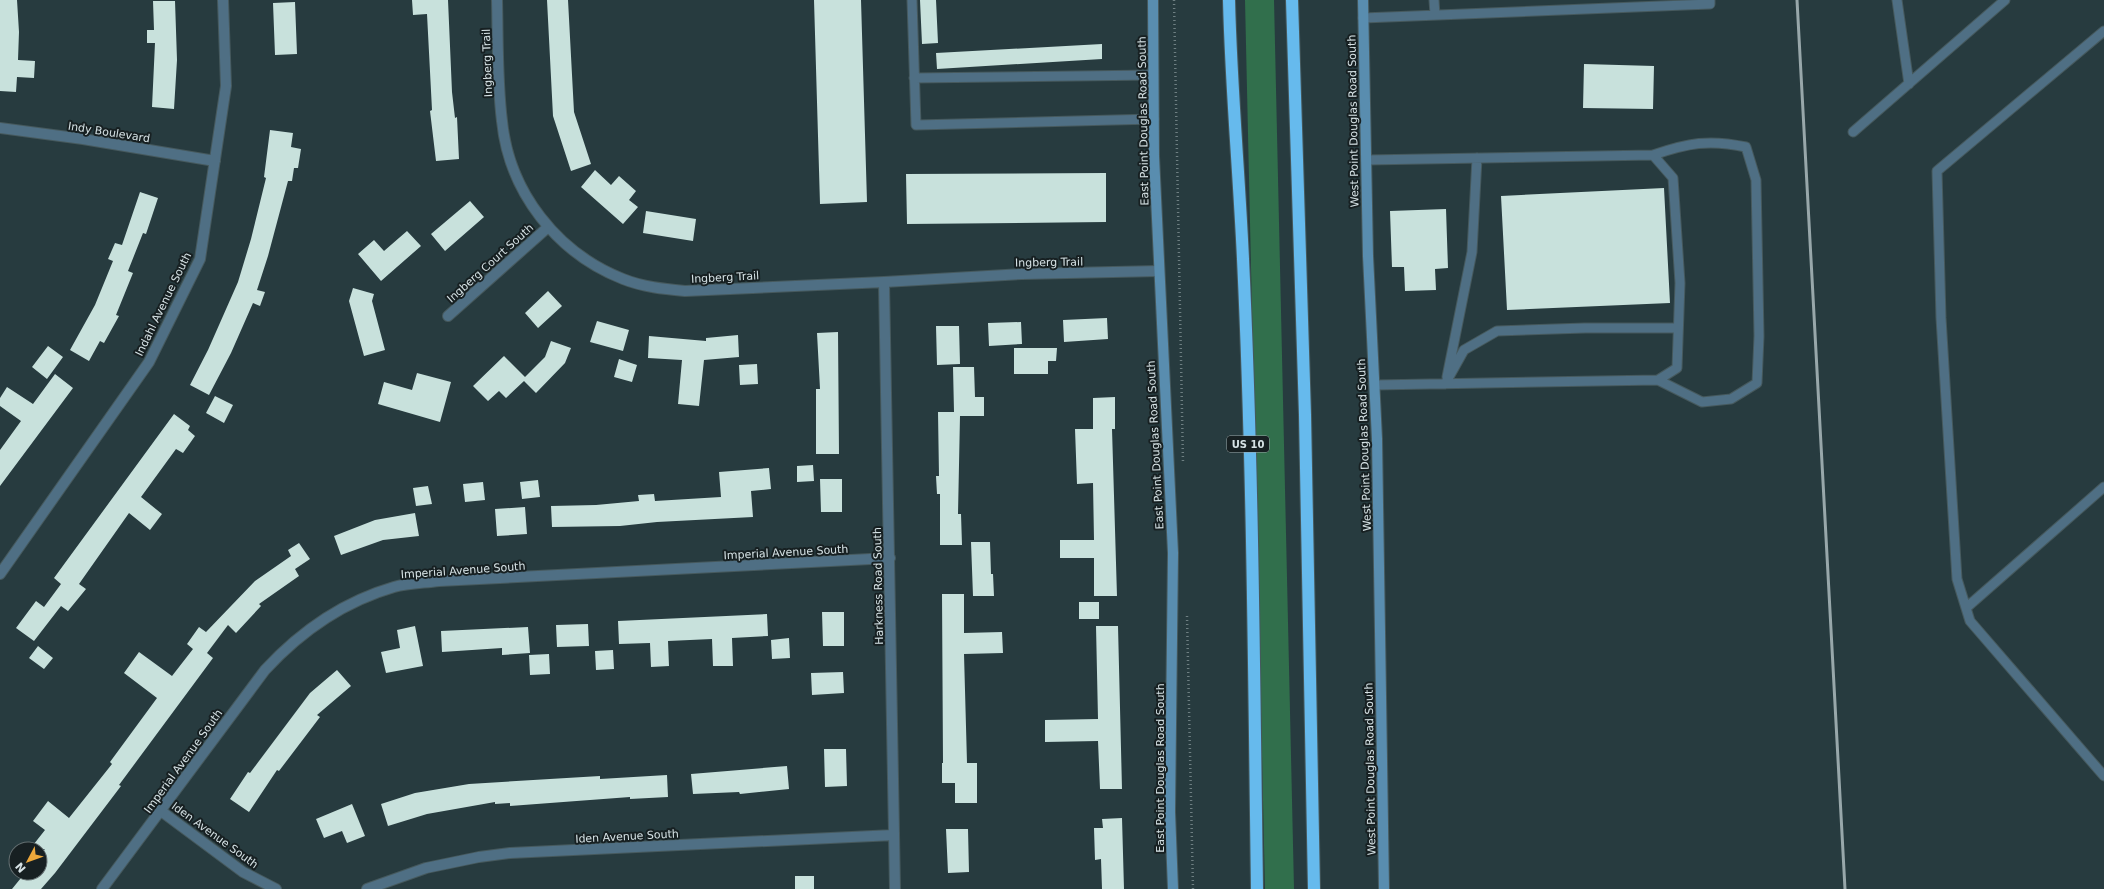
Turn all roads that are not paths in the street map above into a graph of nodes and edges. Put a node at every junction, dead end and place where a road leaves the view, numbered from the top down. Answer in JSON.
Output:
{"nodes":[{"id":1,"x":223,"y":0,"type":"edge"},
{"id":2,"x":497,"y":0,"type":"edge"},
{"id":3,"x":912,"y":0,"type":"edge"},
{"id":4,"x":1153,"y":0,"type":"edge"},
{"id":5,"x":1229,"y":0,"type":"edge"},
{"id":6,"x":1292,"y":0,"type":"edge"},
{"id":7,"x":1363,"y":0,"type":"edge"},
{"id":8,"x":1434,"y":0,"type":"edge"},
{"id":9,"x":1710,"y":0,"type":"edge"},
{"id":10,"x":1897,"y":0,"type":"edge"},
{"id":11,"x":2005,"y":0,"type":"edge"},
{"id":12,"x":1571,"y":5,"type":"edge"},
{"id":13,"x":1435,"y":16,"type":"junction"},
{"id":14,"x":1363,"y":18,"type":"junction"},
{"id":15,"x":2104,"y":31,"type":"edge"},
{"id":16,"x":1153,"y":75,"type":"junction"},
{"id":17,"x":914,"y":78,"type":"junction"},
{"id":18,"x":1909,"y":84,"type":"junction"},
{"id":19,"x":1154,"y":119,"type":"junction"},
{"id":20,"x":0,"y":128,"type":"edge"},
{"id":21,"x":1853,"y":132,"type":"dead end"},
{"id":22,"x":1653,"y":155,"type":"junction"},
{"id":23,"x":1477,"y":158,"type":"junction"},
{"id":24,"x":1366,"y":160,"type":"junction"},
{"id":25,"x":214,"y":161,"type":"junction"},
{"id":26,"x":547,"y":228,"type":"junction"},
{"id":27,"x":1159,"y":271,"type":"junction"},
{"id":28,"x":884,"y":282,"type":"junction"},
{"id":29,"x":448,"y":316,"type":"dead end"},
{"id":30,"x":1678,"y":328,"type":"junction"},
{"id":31,"x":1658,"y":380,"type":"junction"},
{"id":32,"x":1445,"y":384,"type":"junction"},
{"id":33,"x":1375,"y":385,"type":"junction"},
{"id":34,"x":2104,"y":487,"type":"edge"},
{"id":35,"x":890,"y":558,"type":"junction"},
{"id":36,"x":0,"y":574,"type":"edge"},
{"id":37,"x":1966,"y":608,"type":"junction"},
{"id":38,"x":2104,"y":776,"type":"edge"},
{"id":39,"x":161,"y":811,"type":"junction"},
{"id":40,"x":894,"y":835,"type":"junction"},
{"id":41,"x":102,"y":889,"type":"edge"},
{"id":42,"x":276,"y":889,"type":"edge"},
{"id":43,"x":367,"y":889,"type":"edge"},
{"id":44,"x":896,"y":889,"type":"edge"},
{"id":45,"x":1172,"y":889,"type":"edge"},
{"id":46,"x":1256,"y":889,"type":"edge"},
{"id":47,"x":1314,"y":889,"type":"edge"},
{"id":48,"x":1384,"y":889,"type":"edge"}],
"edges":[{"from":1,"to":25,"type":"street","name":"Indahl Avenue South"},
{"from":2,"to":26,"type":"street","name":"Ingberg Trail"},
{"from":3,"to":17,"type":"lane"},
{"from":4,"to":16,"type":"street","name":"East Point Douglas Road South"},
{"from":5,"to":46,"type":"highway","number":"US 10"},
{"from":6,"to":47,"type":"highway"},
{"from":7,"to":14,"type":"street","name":"West Point Douglas Road South"},
{"from":8,"to":13,"type":"lane"},
{"from":9,"to":12,"type":"lane"},
{"from":10,"to":18,"type":"lane"},
{"from":11,"to":18,"type":"lane"},
{"from":12,"to":13,"type":"lane"},
{"from":13,"to":14,"type":"lane"},
{"from":14,"to":24,"type":"street","name":"West Point Douglas Road South"},
{"from":15,"to":37,"type":"lane"},
{"from":16,"to":17,"type":"lane"},
{"from":16,"to":19,"type":"street","name":"East Point Douglas Road South"},
{"from":17,"to":19,"type":"lane"},
{"from":18,"to":21,"type":"lane"},
{"from":19,"to":27,"type":"street","name":"East Point Douglas Road South"},
{"from":20,"to":25,"type":"street","name":"Indy Boulevard"},
{"from":22,"to":23,"type":"lane"},
{"from":22,"to":30,"type":"lane"},
{"from":22,"to":31,"type":"lane"},
{"from":23,"to":24,"type":"lane"},
{"from":23,"to":32,"type":"lane"},
{"from":24,"to":33,"type":"street","name":"West Point Douglas Road South"},
{"from":25,"to":36,"type":"street","name":"Indahl Avenue South"},
{"from":26,"to":28,"type":"street","name":"Ingberg Trail"},
{"from":26,"to":29,"type":"street","name":"Ingberg Court South"},
{"from":27,"to":28,"type":"street","name":"Ingberg Trail"},
{"from":27,"to":45,"type":"street","name":"East Point Douglas Road South"},
{"from":28,"to":35,"type":"street","name":"Harkness Road South"},
{"from":30,"to":31,"type":"lane"},
{"from":30,"to":32,"type":"lane"},
{"from":31,"to":32,"type":"lane"},
{"from":32,"to":33,"type":"lane"},
{"from":33,"to":48,"type":"street","name":"West Point Douglas Road South"},
{"from":34,"to":37,"type":"lane"},
{"from":35,"to":39,"type":"street","name":"Imperial Avenue South"},
{"from":35,"to":40,"type":"street","name":"Harkness Road South"},
{"from":37,"to":38,"type":"lane"},
{"from":39,"to":41,"type":"street","name":"Imperial Avenue South"},
{"from":39,"to":42,"type":"street","name":"Iden Avenue South"},
{"from":40,"to":43,"type":"street","name":"Iden Avenue South"},
{"from":40,"to":44,"type":"street","name":"Harkness Road South"}]}
